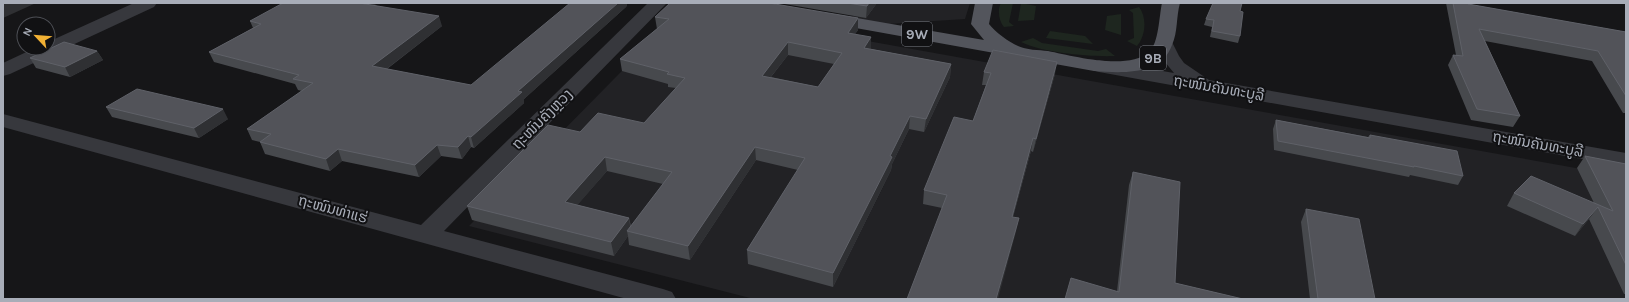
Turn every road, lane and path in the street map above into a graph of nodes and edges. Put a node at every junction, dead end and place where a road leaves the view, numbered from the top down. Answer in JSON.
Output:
{"nodes":[{"id":1,"x":148,"y":3,"type":"edge"},
{"id":2,"x":658,"y":3,"type":"edge"},
{"id":3,"x":984,"y":3,"type":"edge"},
{"id":4,"x":1172,"y":3,"type":"edge"},
{"id":5,"x":810,"y":15,"type":"edge"},
{"id":6,"x":1164,"y":44,"type":"junction"},
{"id":7,"x":1035,"y":55,"type":"junction"},
{"id":8,"x":1094,"y":65,"type":"junction"},
{"id":9,"x":3,"y":70,"type":"edge"},
{"id":10,"x":1234,"y":91,"type":"junction"},
{"id":11,"x":3,"y":120,"type":"edge"},
{"id":12,"x":1626,"y":160,"type":"edge"},
{"id":13,"x":426,"y":234,"type":"junction"},
{"id":14,"x":664,"y":299,"type":"edge"}],
"edges":[{"from":1,"to":9,"type":"street"},
{"from":2,"to":13,"type":"street","name":"ຖະໜົນຄັງຫຼວງ"},
{"from":3,"to":7,"type":"main road"},
{"from":4,"to":6,"type":"main road","number":"9B"},
{"from":5,"to":7,"type":"main road","name":"ຖະໜົນຄັນທະບູລີ","number":"9W"},
{"from":6,"to":8,"type":"main road","number":"9B"},
{"from":6,"to":10,"type":"street"},
{"from":7,"to":8,"type":"main road","name":"ຖະໜົນຄັນທະບູລີ","number":"9W"},
{"from":8,"to":10,"type":"street","name":"ຖະໜົນຄັນທະບູລີ"},
{"from":10,"to":12,"type":"street","name":"ຖະໜົນຄັນທະບູລີ"},
{"from":11,"to":13,"type":"street","name":"ຖະໜົນທ່າແຮ່"},
{"from":13,"to":14,"type":"street","name":"ຖະໜົນທ່າແຮ່"}]}
